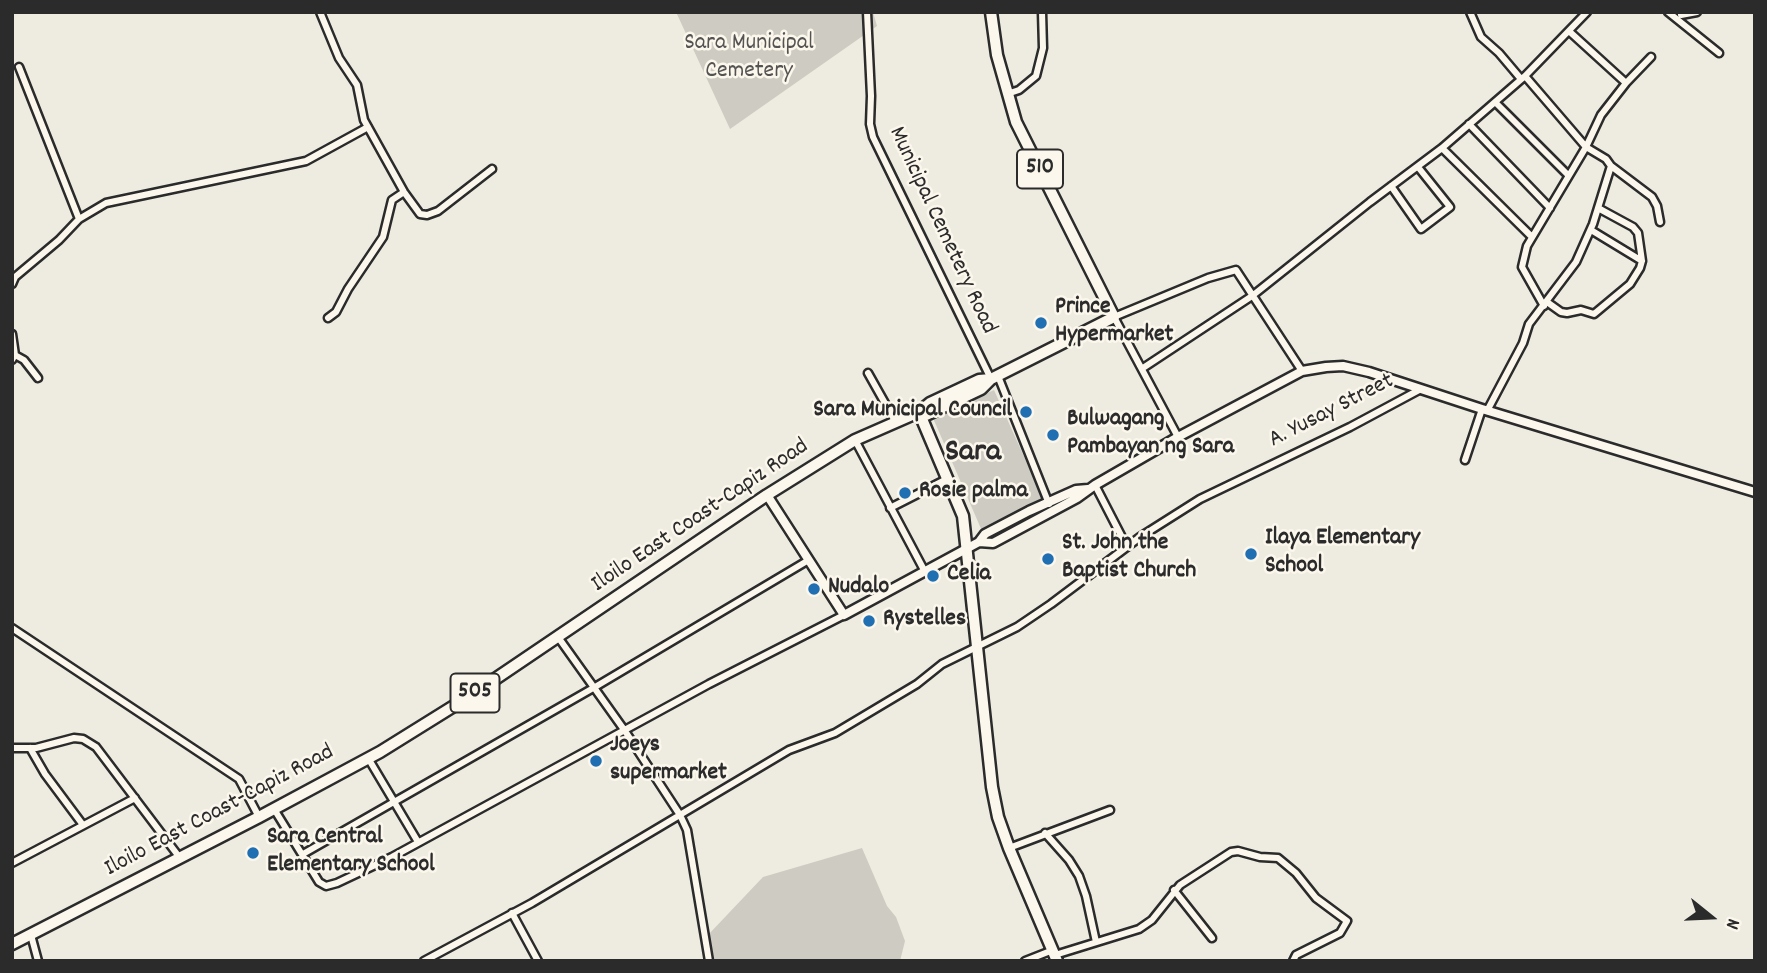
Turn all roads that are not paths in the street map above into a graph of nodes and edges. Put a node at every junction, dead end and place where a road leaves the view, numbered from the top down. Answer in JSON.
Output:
{"nodes":[{"id":1,"x":320,"y":12,"type":"edge"},
{"id":2,"x":867,"y":12,"type":"edge"},
{"id":3,"x":991,"y":12,"type":"edge"},
{"id":4,"x":1042,"y":12,"type":"edge"},
{"id":5,"x":1469,"y":12,"type":"edge"},
{"id":6,"x":1587,"y":12,"type":"edge"},
{"id":7,"x":1668,"y":12,"type":"edge"},
{"id":8,"x":1697,"y":12,"type":"edge"},
{"id":9,"x":1680,"y":15,"type":"edge"},
{"id":10,"x":1570,"y":32,"type":"junction"},
{"id":11,"x":1719,"y":53,"type":"dead end"},
{"id":12,"x":1651,"y":57,"type":"dead end"},
{"id":13,"x":19,"y":67,"type":"dead end"},
{"id":14,"x":1523,"y":78,"type":"junction"},
{"id":15,"x":1626,"y":83,"type":"junction"},
{"id":16,"x":1007,"y":94,"type":"junction"},
{"id":17,"x":1495,"y":102,"type":"junction"},
{"id":18,"x":1469,"y":124,"type":"junction"},
{"id":19,"x":368,"y":127,"type":"junction"},
{"id":20,"x":1586,"y":147,"type":"junction"},
{"id":21,"x":1442,"y":148,"type":"junction"},
{"id":22,"x":1611,"y":166,"type":"junction"},
{"id":23,"x":1418,"y":167,"type":"junction"},
{"id":24,"x":492,"y":169,"type":"dead end"},
{"id":25,"x":1568,"y":175,"type":"junction"},
{"id":26,"x":1391,"y":186,"type":"junction"},
{"id":27,"x":404,"y":192,"type":"junction"},
{"id":28,"x":1550,"y":208,"type":"junction"},
{"id":29,"x":1598,"y":208,"type":"junction"},
{"id":30,"x":79,"y":219,"type":"junction"},
{"id":31,"x":1660,"y":222,"type":"dead end"},
{"id":32,"x":1591,"y":230,"type":"junction"},
{"id":33,"x":1532,"y":237,"type":"junction"},
{"id":34,"x":1642,"y":261,"type":"junction"},
{"id":35,"x":12,"y":284,"type":"edge"},
{"id":36,"x":1252,"y":296,"type":"junction"},
{"id":37,"x":1546,"y":304,"type":"junction"},
{"id":38,"x":1114,"y":317,"type":"junction"},
{"id":39,"x":328,"y":318,"type":"dead end"},
{"id":40,"x":12,"y":334,"type":"edge"},
{"id":41,"x":13,"y":357,"type":"edge"},
{"id":42,"x":1143,"y":368,"type":"junction"},
{"id":43,"x":1302,"y":371,"type":"junction"},
{"id":44,"x":868,"y":373,"type":"dead end"},
{"id":45,"x":38,"y":378,"type":"dead end"},
{"id":46,"x":994,"y":378,"type":"junction"},
{"id":47,"x":1419,"y":390,"type":"junction"},
{"id":48,"x":1485,"y":410,"type":"junction"},
{"id":49,"x":920,"y":414,"type":"junction"},
{"id":50,"x":895,"y":421,"type":"junction"},
{"id":51,"x":1178,"y":437,"type":"junction"},
{"id":52,"x":855,"y":440,"type":"junction"},
{"id":53,"x":1465,"y":460,"type":"dead end"},
{"id":54,"x":947,"y":480,"type":"junction"},
{"id":55,"x":1091,"y":487,"type":"junction"},
{"id":56,"x":1755,"y":492,"type":"edge"},
{"id":57,"x":767,"y":495,"type":"junction"},
{"id":58,"x":1048,"y":501,"type":"junction"},
{"id":59,"x":890,"y":508,"type":"junction"},
{"id":60,"x":1050,"y":512,"type":"junction"},
{"id":61,"x":979,"y":542,"type":"junction"},
{"id":62,"x":1127,"y":547,"type":"junction"},
{"id":63,"x":968,"y":548,"type":"junction"},
{"id":64,"x":807,"y":561,"type":"junction"},
{"id":65,"x":923,"y":570,"type":"junction"},
{"id":66,"x":844,"y":615,"type":"junction"},
{"id":67,"x":12,"y":628,"type":"edge"},
{"id":68,"x":558,"y":637,"type":"junction"},
{"id":69,"x":978,"y":647,"type":"junction"},
{"id":70,"x":595,"y":687,"type":"junction"},
{"id":71,"x":625,"y":731,"type":"junction"},
{"id":72,"x":12,"y":748,"type":"edge"},
{"id":73,"x":30,"y":748,"type":"junction"},
{"id":74,"x":368,"y":758,"type":"junction"},
{"id":75,"x":135,"y":798,"type":"junction"},
{"id":76,"x":395,"y":803,"type":"junction"},
{"id":77,"x":274,"y":809,"type":"junction"},
{"id":78,"x":1110,"y":810,"type":"dead end"},
{"id":79,"x":680,"y":814,"type":"junction"},
{"id":80,"x":259,"y":817,"type":"junction"},
{"id":81,"x":83,"y":825,"type":"junction"},
{"id":82,"x":1045,"y":833,"type":"junction"},
{"id":83,"x":418,"y":842,"type":"junction"},
{"id":84,"x":1009,"y":848,"type":"junction"},
{"id":85,"x":303,"y":854,"type":"junction"},
{"id":86,"x":180,"y":858,"type":"junction"},
{"id":87,"x":12,"y":863,"type":"edge"},
{"id":88,"x":1174,"y":890,"type":"junction"},
{"id":89,"x":512,"y":914,"type":"junction"},
{"id":90,"x":31,"y":935,"type":"junction"},
{"id":91,"x":1212,"y":939,"type":"dead end"},
{"id":92,"x":1096,"y":942,"type":"junction"},
{"id":93,"x":12,"y":944,"type":"edge"},
{"id":94,"x":1055,"y":955,"type":"edge"},
{"id":95,"x":38,"y":961,"type":"edge"},
{"id":96,"x":424,"y":961,"type":"edge"},
{"id":97,"x":538,"y":961,"type":"edge"},
{"id":98,"x":709,"y":961,"type":"edge"},
{"id":99,"x":1025,"y":961,"type":"edge"},
{"id":100,"x":1293,"y":961,"type":"edge"}],
"edges":[{"from":1,"to":19,"type":"street"},
{"from":2,"to":46,"type":"street","name":"Municipal Cemetery Road"},
{"from":3,"to":16,"type":"main road","number":"510"},
{"from":4,"to":16,"type":"street"},
{"from":5,"to":14,"type":"street"},
{"from":6,"to":10,"type":"street"},
{"from":7,"to":9,"type":"street"},
{"from":8,"to":9,"type":"street"},
{"from":9,"to":11,"type":"street"},
{"from":10,"to":14,"type":"street"},
{"from":10,"to":15,"type":"street"},
{"from":12,"to":15,"type":"street"},
{"from":13,"to":30,"type":"street"},
{"from":14,"to":17,"type":"street"},
{"from":14,"to":20,"type":"street"},
{"from":15,"to":20,"type":"street"},
{"from":16,"to":38,"type":"main road","number":"510"},
{"from":17,"to":18,"type":"street"},
{"from":17,"to":25,"type":"street"},
{"from":18,"to":21,"type":"street"},
{"from":18,"to":28,"type":"street"},
{"from":19,"to":27,"type":"street"},
{"from":19,"to":30,"type":"street"},
{"from":20,"to":22,"type":"street"},
{"from":20,"to":25,"type":"street"},
{"from":21,"to":23,"type":"street"},
{"from":21,"to":33,"type":"street"},
{"from":22,"to":29,"type":"street"},
{"from":22,"to":31,"type":"street"},
{"from":23,"to":26,"type":"street"},
{"from":23,"to":26,"type":"street"},
{"from":24,"to":27,"type":"street"},
{"from":25,"to":28,"type":"street"},
{"from":26,"to":36,"type":"street"},
{"from":27,"to":39,"type":"street"},
{"from":28,"to":33,"type":"street"},
{"from":29,"to":32,"type":"street"},
{"from":29,"to":34,"type":"street"},
{"from":30,"to":35,"type":"street"},
{"from":32,"to":34,"type":"street"},
{"from":32,"to":37,"type":"street"},
{"from":33,"to":37,"type":"street"},
{"from":34,"to":37,"type":"street"},
{"from":36,"to":38,"type":"street"},
{"from":36,"to":42,"type":"street"},
{"from":36,"to":43,"type":"street"},
{"from":37,"to":48,"type":"street"},
{"from":38,"to":42,"type":"street"},
{"from":38,"to":46,"type":"main road","name":"Iloilo East Coast-Capiz Road"},
{"from":40,"to":41,"type":"street"},
{"from":41,"to":45,"type":"street"},
{"from":42,"to":51,"type":"street"},
{"from":43,"to":47,"type":"street"},
{"from":43,"to":51,"type":"street"},
{"from":44,"to":50,"type":"street"},
{"from":46,"to":49,"type":"main road","name":"Iloilo East Coast-Capiz Road"},
{"from":46,"to":58,"type":"street","name":"Municipal Cemetery Road"},
{"from":47,"to":48,"type":"street"},
{"from":47,"to":62,"type":"street","name":"A. Yusay Street"},
{"from":48,"to":53,"type":"street"},
{"from":48,"to":56,"type":"street"},
{"from":49,"to":50,"type":"main road","name":"Iloilo East Coast-Capiz Road","number":"505"},
{"from":49,"to":54,"type":"main road"},
{"from":50,"to":52,"type":"main road","name":"Iloilo East Coast-Capiz Road","number":"505"},
{"from":51,"to":55,"type":"street"},
{"from":52,"to":57,"type":"main road","name":"Iloilo East Coast-Capiz Road","number":"505"},
{"from":52,"to":59,"type":"street"},
{"from":54,"to":59,"type":"street"},
{"from":54,"to":63,"type":"main road"},
{"from":55,"to":58,"type":"street"},
{"from":55,"to":60,"type":"street"},
{"from":55,"to":62,"type":"street"},
{"from":57,"to":64,"type":"street"},
{"from":57,"to":68,"type":"main road","name":"Iloilo East Coast-Capiz Road","number":"505"},
{"from":58,"to":60,"type":"street","name":"Municipal Cemetery Road"},
{"from":58,"to":61,"type":"street"},
{"from":59,"to":65,"type":"street"},
{"from":60,"to":61,"type":"street"},
{"from":61,"to":63,"type":"street"},
{"from":62,"to":69,"type":"street","name":"A. Yusay Street"},
{"from":63,"to":65,"type":"street"},
{"from":63,"to":69,"type":"main road"},
{"from":64,"to":66,"type":"street"},
{"from":64,"to":70,"type":"street"},
{"from":65,"to":66,"type":"street"},
{"from":66,"to":71,"type":"street"},
{"from":67,"to":80,"type":"street"},
{"from":68,"to":70,"type":"street"},
{"from":68,"to":74,"type":"main road","name":"Iloilo East Coast-Capiz Road","number":"505"},
{"from":69,"to":79,"type":"street","name":"A. Yusay Street"},
{"from":69,"to":84,"type":"main road"},
{"from":70,"to":71,"type":"street"},
{"from":70,"to":76,"type":"street"},
{"from":71,"to":79,"type":"street"},
{"from":71,"to":83,"type":"street"},
{"from":72,"to":73,"type":"street"},
{"from":73,"to":75,"type":"street"},
{"from":73,"to":81,"type":"street"},
{"from":74,"to":76,"type":"street"},
{"from":74,"to":77,"type":"main road","name":"Iloilo East Coast-Capiz Road","number":"505"},
{"from":75,"to":81,"type":"street"},
{"from":75,"to":86,"type":"street"},
{"from":76,"to":83,"type":"street"},
{"from":76,"to":85,"type":"street"},
{"from":77,"to":80,"type":"main road","name":"Iloilo East Coast-Capiz Road","number":"505"},
{"from":77,"to":85,"type":"street"},
{"from":78,"to":82,"type":"street"},
{"from":79,"to":89,"type":"street","name":"A. Yusay Street"},
{"from":79,"to":98,"type":"street"},
{"from":80,"to":86,"type":"main road","name":"Iloilo East Coast-Capiz Road","number":"505"},
{"from":81,"to":87,"type":"street"},
{"from":82,"to":84,"type":"street"},
{"from":82,"to":92,"type":"street"},
{"from":83,"to":85,"type":"street"},
{"from":84,"to":94,"type":"main road"},
{"from":86,"to":90,"type":"main road","name":"Iloilo East Coast-Capiz Road","number":"505"},
{"from":88,"to":91,"type":"street"},
{"from":88,"to":92,"type":"street"},
{"from":88,"to":100,"type":"street"},
{"from":89,"to":96,"type":"street","name":"A. Yusay Street"},
{"from":89,"to":97,"type":"street"},
{"from":90,"to":93,"type":"main road","name":"Iloilo East Coast-Capiz Road","number":"505"},
{"from":90,"to":95,"type":"street"},
{"from":92,"to":94,"type":"street"},
{"from":94,"to":99,"type":"street"}]}
